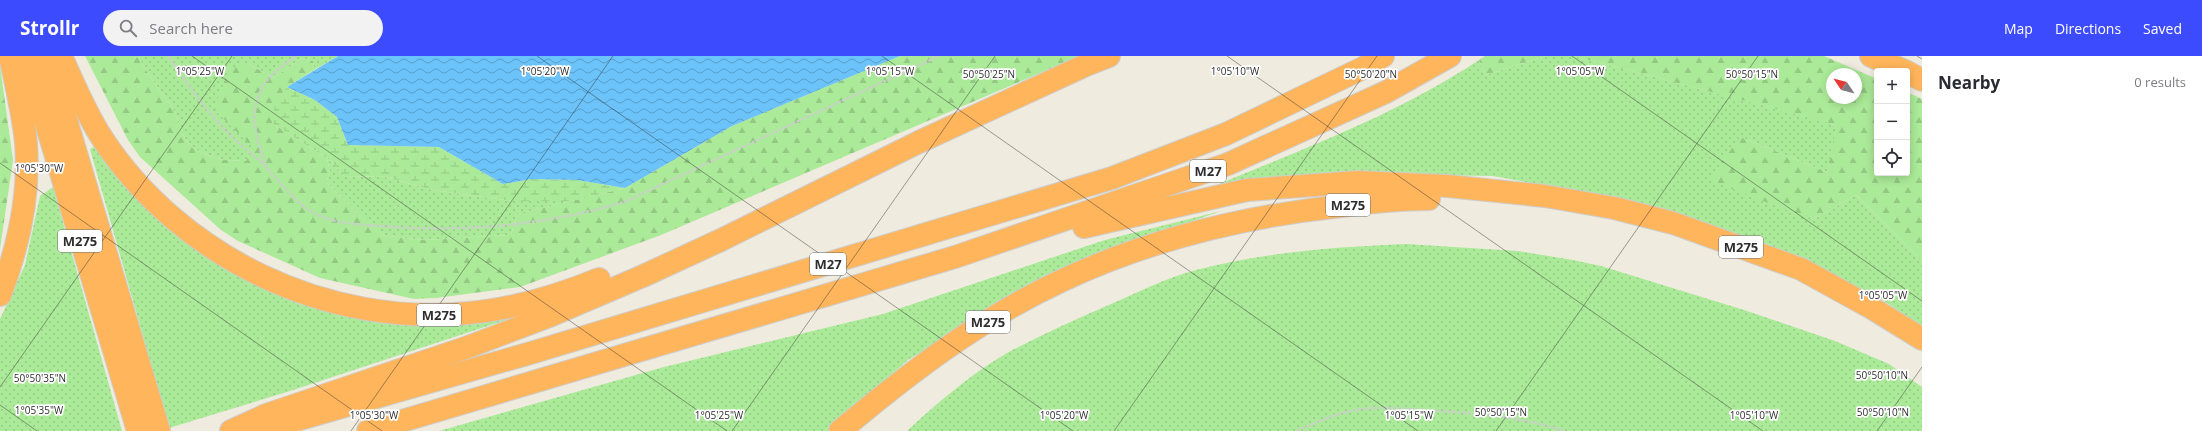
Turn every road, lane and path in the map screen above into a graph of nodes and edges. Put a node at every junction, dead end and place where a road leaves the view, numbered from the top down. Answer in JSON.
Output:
{"nodes":[{"id":1,"x":10,"y":56,"type":"edge"},
{"id":2,"x":26,"y":56,"type":"edge"},
{"id":3,"x":47,"y":56,"type":"edge"},
{"id":4,"x":62,"y":56,"type":"edge"},
{"id":5,"x":170,"y":56,"type":"edge"},
{"id":6,"x":296,"y":56,"type":"edge"},
{"id":7,"x":939,"y":56,"type":"edge"},
{"id":8,"x":1109,"y":56,"type":"edge"},
{"id":9,"x":1383,"y":56,"type":"edge"},
{"id":10,"x":1450,"y":56,"type":"edge"},
{"id":11,"x":1871,"y":56,"type":"edge"},
{"id":12,"x":1897,"y":68,"type":"edge"},
{"id":13,"x":1910,"y":74,"type":"edge"},
{"id":14,"x":1922,"y":80,"type":"edge"},
{"id":15,"x":266,"y":168,"type":"junction"},
{"id":16,"x":1545,"y":196,"type":"junction"},
{"id":17,"x":795,"y":203,"type":"junction"},
{"id":18,"x":955,"y":257,"type":"junction"},
{"id":19,"x":0,"y":295,"type":"edge"},
{"id":20,"x":1922,"y":339,"type":"edge"},
{"id":21,"x":147,"y":427,"type":"edge"},
{"id":22,"x":231,"y":431,"type":"edge"},
{"id":23,"x":258,"y":431,"type":"edge"},
{"id":24,"x":368,"y":431,"type":"edge"},
{"id":25,"x":840,"y":431,"type":"edge"},
{"id":26,"x":1297,"y":431,"type":"edge"},
{"id":27,"x":1565,"y":431,"type":"edge"}],
"edges":[{"from":1,"to":19,"type":"highway"},
{"from":2,"to":21,"type":"highway","number":"M275"},
{"from":3,"to":21,"type":"highway"},
{"from":4,"to":17,"type":"highway","number":"M275"},
{"from":5,"to":15,"type":"path"},
{"from":6,"to":15,"type":"path"},
{"from":7,"to":15,"type":"path"},
{"from":8,"to":17,"type":"highway","number":"M275"},
{"from":9,"to":23,"type":"highway","number":"M27"},
{"from":10,"to":18,"type":"highway","number":"M27"},
{"from":11,"to":12,"type":"highway"},
{"from":13,"to":14,"type":"highway"},
{"from":16,"to":18,"type":"highway"},
{"from":16,"to":20,"type":"highway","number":"M275"},
{"from":16,"to":25,"type":"highway","number":"M275"},
{"from":17,"to":22,"type":"highway"},
{"from":18,"to":24,"type":"highway","number":"M27"},
{"from":26,"to":27,"type":"path"}]}
